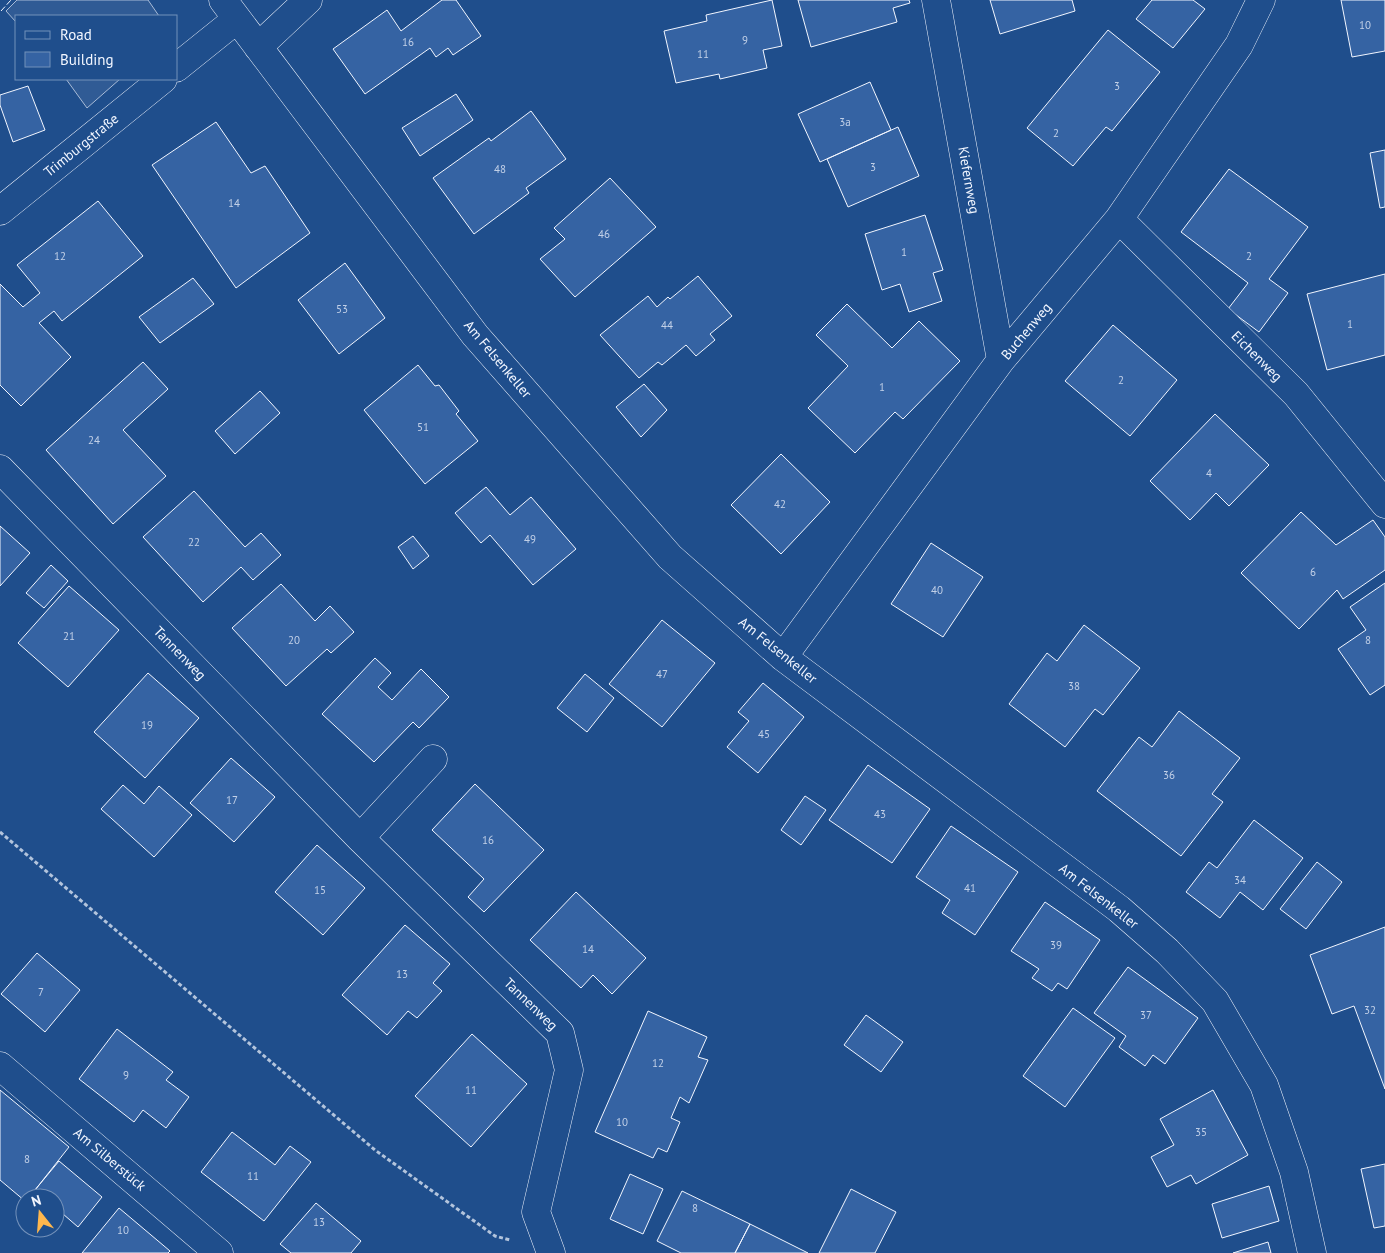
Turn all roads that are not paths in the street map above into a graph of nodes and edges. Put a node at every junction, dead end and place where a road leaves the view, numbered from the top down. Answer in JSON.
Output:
{"nodes":[{"id":1,"x":308,"y":0,"type":"edge"},
{"id":2,"x":936,"y":0,"type":"edge"},
{"id":3,"x":1261,"y":0,"type":"edge"},
{"id":4,"x":230,"y":9,"type":"edge"},
{"id":5,"x":258,"y":47,"type":"junction"},
{"id":6,"x":178,"y":66,"type":"edge"},
{"id":7,"x":162,"y":80,"type":"edge"},
{"id":8,"x":0,"y":211,"type":"edge"},
{"id":9,"x":1118,"y":219,"type":"junction"},
{"id":10,"x":1001,"y":360,"type":"junction"},
{"id":11,"x":0,"y":469,"type":"edge"},
{"id":12,"x":1385,"y":504,"type":"edge"},
{"id":13,"x":783,"y":657,"type":"junction"},
{"id":14,"x":433,"y":759,"type":"dead end"},
{"id":15,"x":360,"y":838,"type":"junction"},
{"id":16,"x":0,"y":1066,"type":"edge"},
{"id":17,"x":219,"y":1253,"type":"edge"},
{"id":18,"x":550,"y":1253,"type":"edge"},
{"id":19,"x":1312,"y":1253,"type":"edge"}],
"edges":[{"from":1,"to":5,"type":"street"},
{"from":2,"to":10,"type":"street","name":"Kiefernweg"},
{"from":3,"to":9,"type":"street","name":"Buchenweg"},
{"from":4,"to":5,"type":"street","name":"Am Felsenkeller"},
{"from":4,"to":6,"type":"street"},
{"from":5,"to":13,"type":"street","name":"Am Felsenkeller"},
{"from":7,"to":8,"type":"street","name":"Trimburgstraße"},
{"from":9,"to":10,"type":"street","name":"Buchenweg"},
{"from":9,"to":12,"type":"street","name":"Eichenweg"},
{"from":10,"to":13,"type":"street","name":"Buchenweg"},
{"from":11,"to":15,"type":"street","name":"Tannenweg"},
{"from":13,"to":19,"type":"street","name":"Am Felsenkeller"},
{"from":14,"to":15,"type":"street"},
{"from":15,"to":18,"type":"street","name":"Tannenweg"},
{"from":16,"to":17,"type":"street","name":"Am Silberstück"}]}
